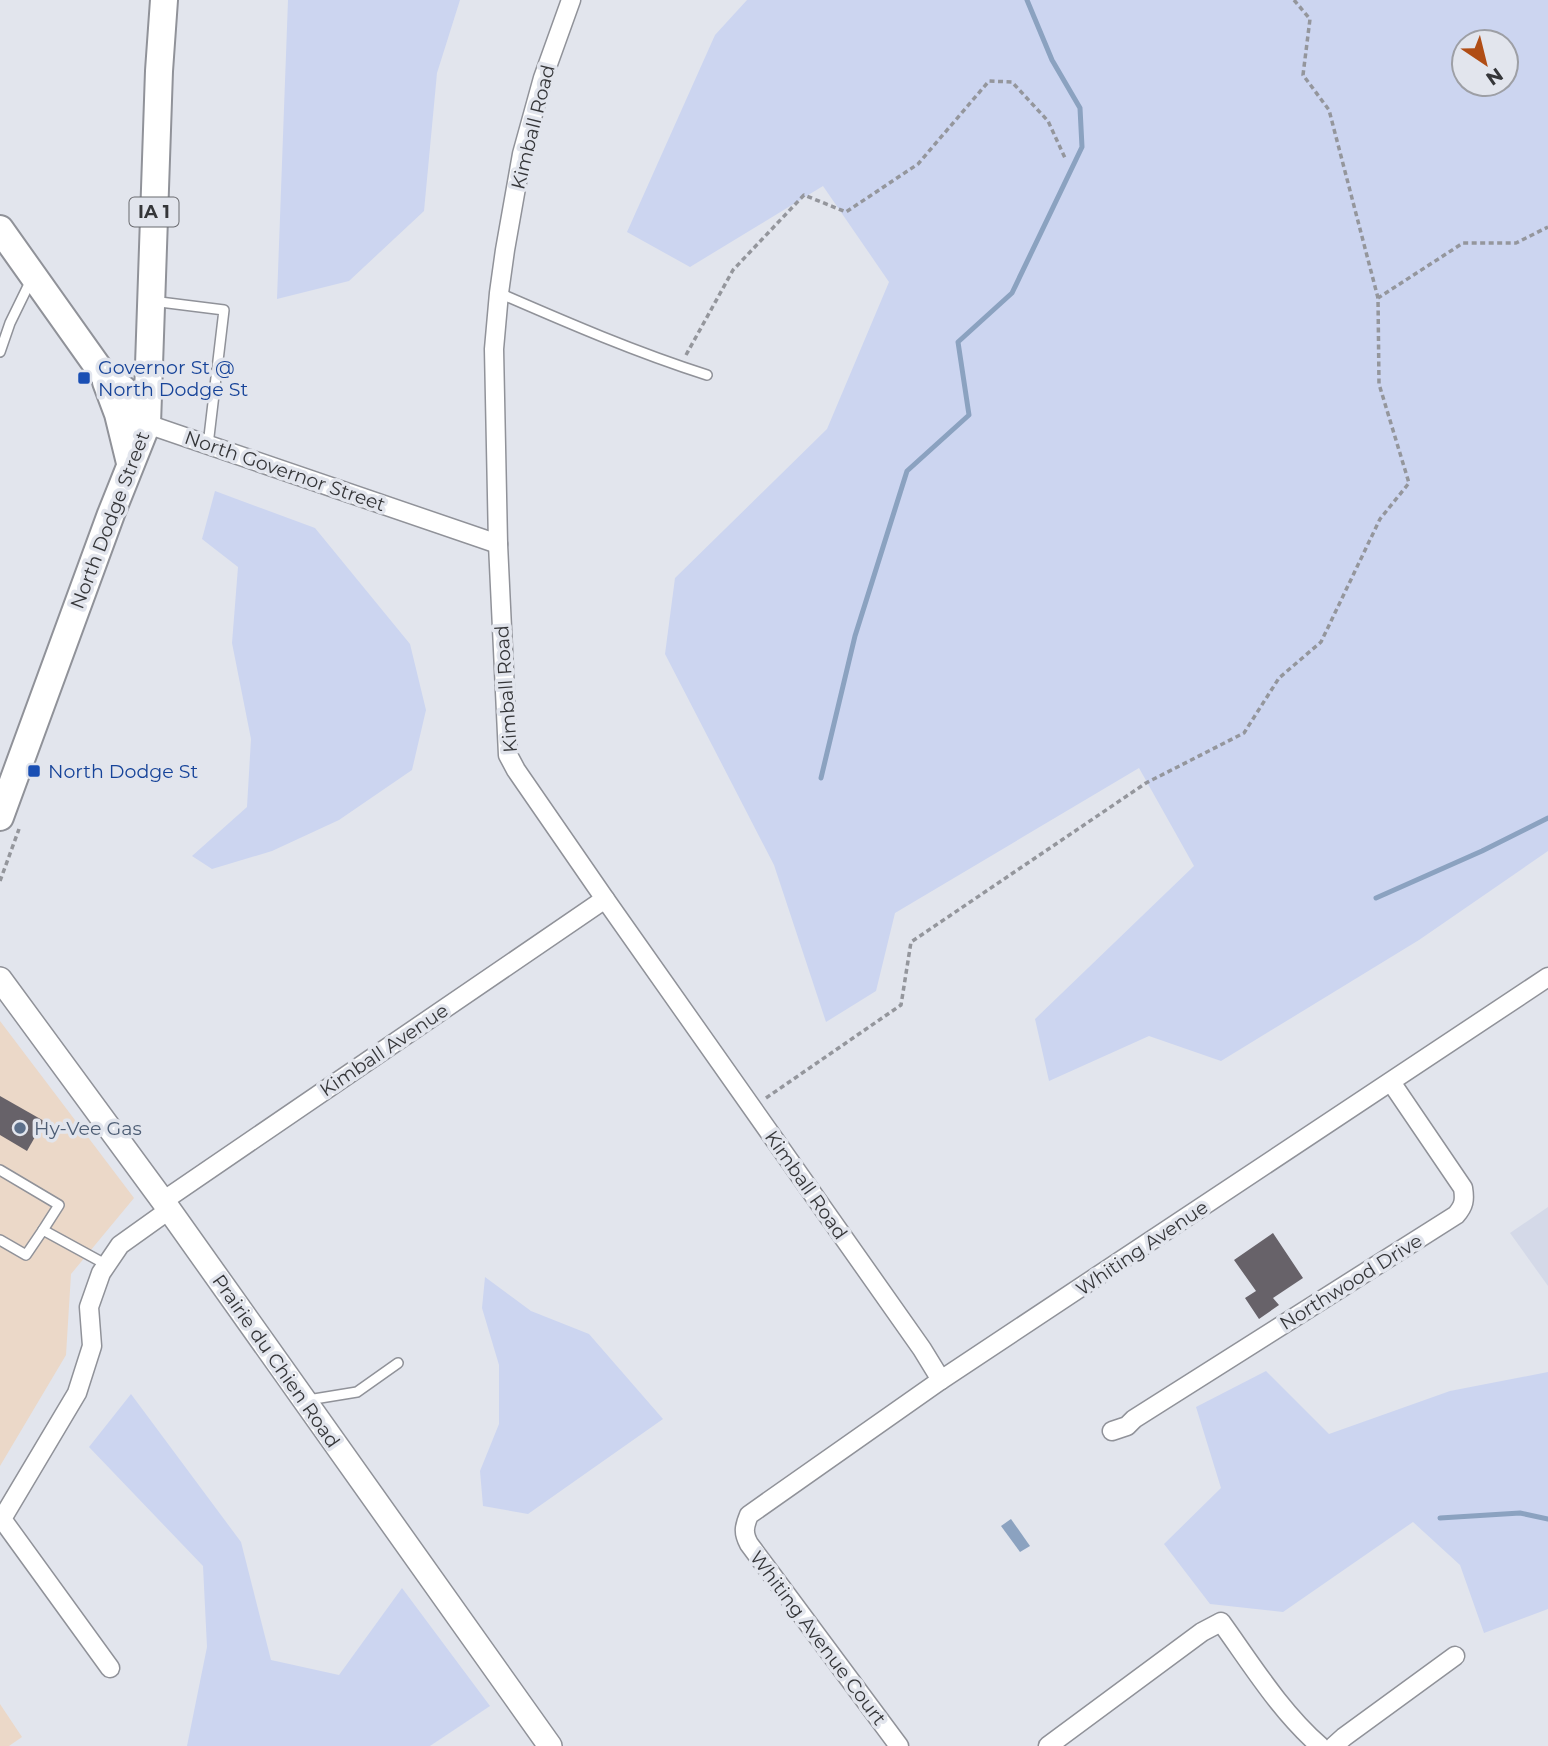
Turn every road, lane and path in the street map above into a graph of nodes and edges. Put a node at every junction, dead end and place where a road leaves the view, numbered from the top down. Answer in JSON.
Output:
{"nodes":[{"id":1,"x":164,"y":0,"type":"edge"},
{"id":2,"x":571,"y":0,"type":"edge"},
{"id":3,"x":1294,"y":0,"type":"edge"},
{"id":4,"x":1065,"y":159,"type":"dead end"},
{"id":5,"x":1548,"y":227,"type":"edge"},
{"id":6,"x":0,"y":229,"type":"edge"},
{"id":7,"x":33,"y":276,"type":"junction"},
{"id":8,"x":499,"y":293,"type":"junction"},
{"id":9,"x":1378,"y":299,"type":"junction"},
{"id":10,"x":151,"y":301,"type":"junction"},
{"id":11,"x":149,"y":347,"type":"junction"},
{"id":12,"x":0,"y":352,"type":"edge"},
{"id":13,"x":680,"y":366,"type":"junction"},
{"id":14,"x":706,"y":374,"type":"dead end"},
{"id":15,"x":105,"y":377,"type":"junction"},
{"id":16,"x":147,"y":424,"type":"junction"},
{"id":17,"x":208,"y":445,"type":"junction"},
{"id":18,"x":130,"y":463,"type":"junction"},
{"id":19,"x":498,"y":544,"type":"junction"},
{"id":20,"x":0,"y":817,"type":"edge"},
{"id":21,"x":605,"y":899,"type":"junction"},
{"id":22,"x":1548,"y":976,"type":"edge"},
{"id":23,"x":0,"y":979,"type":"edge"},
{"id":24,"x":1391,"y":1082,"type":"junction"},
{"id":25,"x":752,"y":1108,"type":"junction"},
{"id":26,"x":0,"y":1170,"type":"edge"},
{"id":27,"x":166,"y":1205,"type":"junction"},
{"id":28,"x":43,"y":1230,"type":"junction"},
{"id":29,"x":0,"y":1240,"type":"edge"},
{"id":30,"x":107,"y":1265,"type":"junction"},
{"id":31,"x":398,"y":1363,"type":"dead end"},
{"id":32,"x":941,"y":1380,"type":"junction"},
{"id":33,"x":304,"y":1401,"type":"junction"},
{"id":34,"x":1112,"y":1431,"type":"dead end"},
{"id":35,"x":1,"y":1519,"type":"edge"},
{"id":36,"x":744,"y":1527,"type":"joint"},
{"id":37,"x":1455,"y":1656,"type":"dead end"},
{"id":38,"x":110,"y":1668,"type":"dead end"},
{"id":39,"x":550,"y":1746,"type":"edge"},
{"id":40,"x":899,"y":1746,"type":"edge"},
{"id":41,"x":1048,"y":1746,"type":"edge"},
{"id":42,"x":1320,"y":1746,"type":"edge"},
{"id":43,"x":1334,"y":1746,"type":"edge"}],
"edges":[{"from":1,"to":10,"type":"main road","name":"North Dodge Street","number":"IA 1"},
{"from":2,"to":8,"type":"street","name":"Kimball Road"},
{"from":3,"to":9,"type":"path"},
{"from":4,"to":13,"type":"path"},
{"from":5,"to":9,"type":"path"},
{"from":6,"to":7,"type":"main road"},
{"from":7,"to":12,"type":"lane"},
{"from":7,"to":15,"type":"main road"},
{"from":8,"to":13,"type":"lane"},
{"from":8,"to":19,"type":"street","name":"Kimball Road"},
{"from":9,"to":25,"type":"path"},
{"from":10,"to":11,"type":"main road","name":"North Dodge Street","number":"IA 1"},
{"from":10,"to":17,"type":"lane"},
{"from":11,"to":15,"type":"main road"},
{"from":11,"to":16,"type":"main road","name":"North Dodge Street","number":"IA 1"},
{"from":13,"to":14,"type":"lane"},
{"from":15,"to":16,"type":"main road"},
{"from":15,"to":18,"type":"main road"},
{"from":16,"to":17,"type":"street","name":"North Governor Street"},
{"from":16,"to":18,"type":"main road","name":"North Dodge Street","number":"IA 1"},
{"from":17,"to":19,"type":"street","name":"North Governor Street"},
{"from":18,"to":20,"type":"main road","name":"North Dodge Street","number":"IA 1"},
{"from":19,"to":21,"type":"street","name":"Kimball Road"},
{"from":21,"to":25,"type":"street","name":"Kimball Road"},
{"from":21,"to":27,"type":"street","name":"Kimball Avenue"},
{"from":22,"to":24,"type":"street","name":"Whiting Avenue"},
{"from":23,"to":27,"type":"street","name":"Prairie du Chien Road"},
{"from":24,"to":32,"type":"street","name":"Whiting Avenue"},
{"from":24,"to":34,"type":"street","name":"Northwood Drive"},
{"from":25,"to":32,"type":"street","name":"Kimball Road"},
{"from":26,"to":28,"type":"lane"},
{"from":27,"to":30,"type":"street","name":"Kimball Avenue"},
{"from":27,"to":33,"type":"street","name":"Prairie du Chien Road"},
{"from":28,"to":29,"type":"lane"},
{"from":28,"to":30,"type":"lane"},
{"from":30,"to":35,"type":"street","name":"Kimball Avenue"},
{"from":31,"to":33,"type":"lane"},
{"from":32,"to":36,"type":"street","name":"Whiting Avenue"},
{"from":33,"to":39,"type":"street","name":"Prairie du Chien Road"},
{"from":35,"to":38,"type":"street"},
{"from":36,"to":40,"type":"street","name":"Whiting Avenue Court"},
{"from":37,"to":43,"type":"street"},
{"from":41,"to":42,"type":"street"}]}
